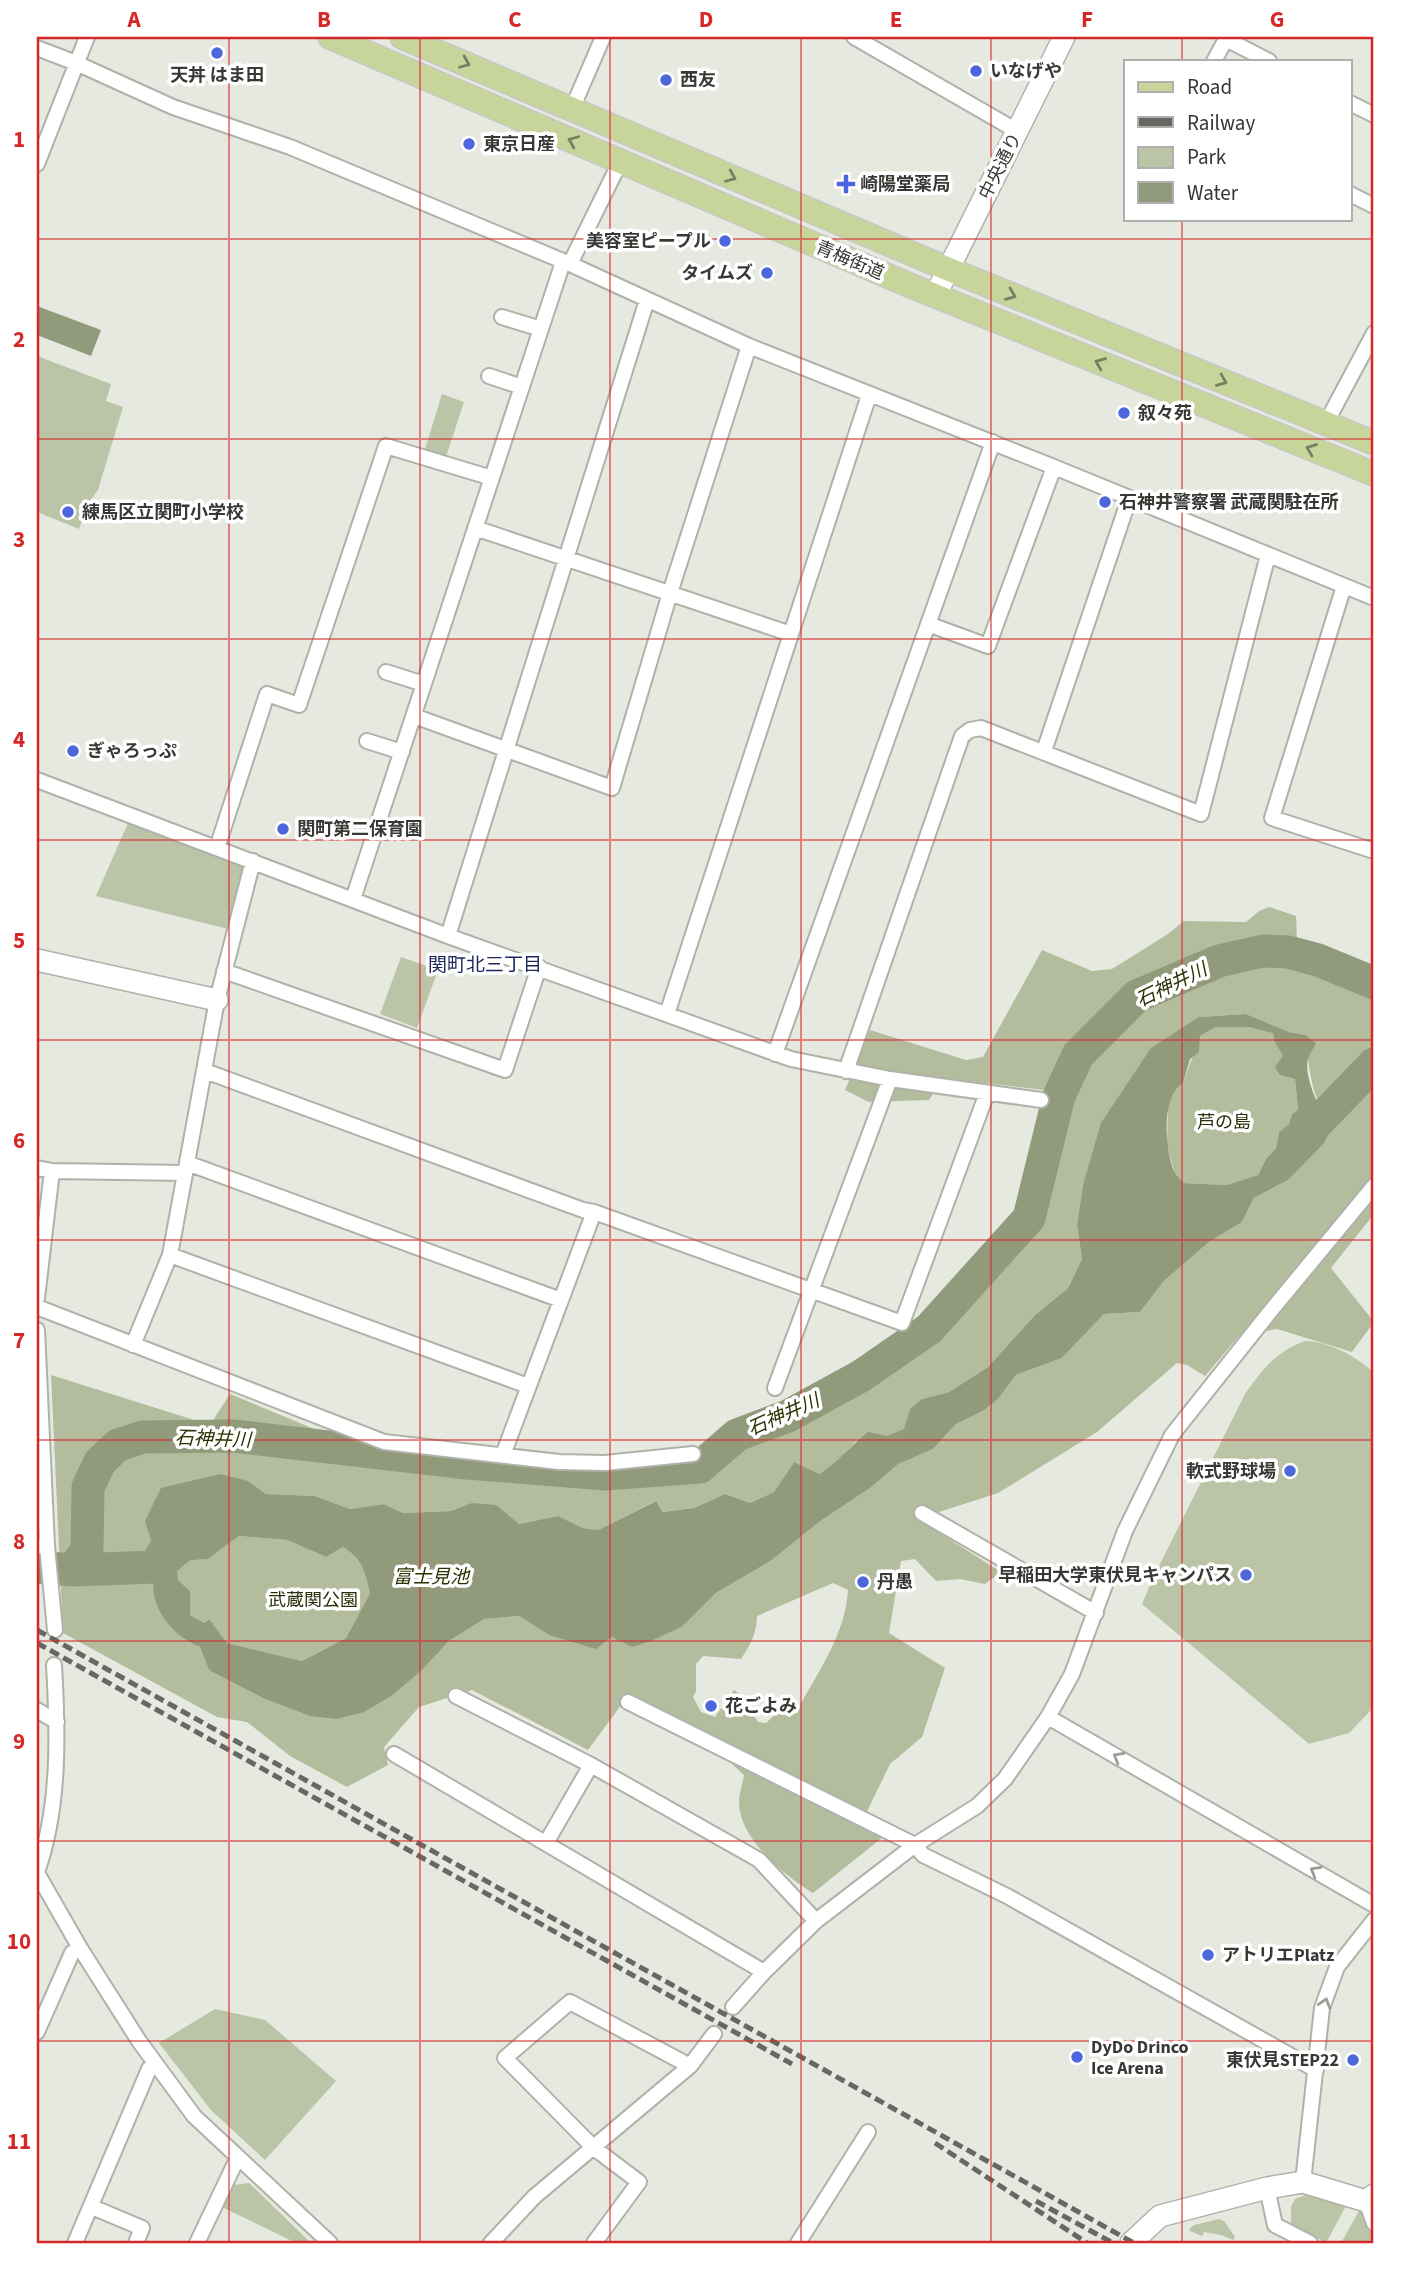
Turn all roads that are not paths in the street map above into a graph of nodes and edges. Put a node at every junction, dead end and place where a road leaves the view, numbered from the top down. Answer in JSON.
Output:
{"nodes":[{"id":1,"x":87,"y":37,"type":"edge"},
{"id":2,"x":330,"y":37,"type":"edge"},
{"id":3,"x":402,"y":37,"type":"edge"},
{"id":4,"x":603,"y":37,"type":"edge"},
{"id":5,"x":854,"y":37,"type":"edge"},
{"id":6,"x":1064,"y":37,"type":"edge"},
{"id":7,"x":1226,"y":38,"type":"edge"},
{"id":8,"x":37,"y":48,"type":"edge"},
{"id":9,"x":1215,"y":60,"type":"edge"},
{"id":10,"x":1267,"y":60,"type":"edge"},
{"id":11,"x":76,"y":63,"type":"junction"},
{"id":12,"x":1352,"y":104,"type":"edge"},
{"id":13,"x":572,"y":109,"type":"junction"},
{"id":14,"x":1374,"y":116,"type":"edge"},
{"id":15,"x":1017,"y":131,"type":"junction"},
{"id":16,"x":620,"y":162,"type":"junction"},
{"id":17,"x":37,"y":164,"type":"edge"},
{"id":18,"x":1352,"y":195,"type":"edge"},
{"id":19,"x":1374,"y":206,"type":"edge"},
{"id":20,"x":887,"y":244,"type":"junction"},
{"id":21,"x":566,"y":263,"type":"junction"},
{"id":22,"x":948,"y":269,"type":"junction"},
{"id":23,"x":876,"y":271,"type":"junction"},
{"id":24,"x":935,"y":296,"type":"junction"},
{"id":25,"x":648,"y":300,"type":"junction"},
{"id":26,"x":502,"y":317,"type":"dead end"},
{"id":27,"x":541,"y":329,"type":"junction"},
{"id":28,"x":1374,"y":333,"type":"edge"},
{"id":29,"x":750,"y":346,"type":"junction"},
{"id":30,"x":489,"y":376,"type":"dead end"},
{"id":31,"x":522,"y":387,"type":"junction"},
{"id":32,"x":869,"y":396,"type":"junction"},
{"id":33,"x":1326,"y":423,"type":"junction"},
{"id":34,"x":993,"y":442,"type":"junction"},
{"id":35,"x":1374,"y":443,"type":"edge"},
{"id":36,"x":1054,"y":467,"type":"junction"},
{"id":37,"x":1374,"y":474,"type":"edge"},
{"id":38,"x":492,"y":478,"type":"junction"},
{"id":39,"x":1129,"y":499,"type":"junction"},
{"id":40,"x":475,"y":528,"type":"junction"},
{"id":41,"x":1268,"y":555,"type":"junction"},
{"id":42,"x":565,"y":559,"type":"junction"},
{"id":43,"x":1345,"y":586,"type":"junction"},
{"id":44,"x":670,"y":593,"type":"junction"},
{"id":45,"x":1374,"y":598,"type":"edge"},
{"id":46,"x":928,"y":624,"type":"junction"},
{"id":47,"x":791,"y":634,"type":"junction"},
{"id":48,"x":386,"y":672,"type":"dead end"},
{"id":49,"x":424,"y":684,"type":"junction"},
{"id":50,"x":414,"y":716,"type":"junction"},
{"id":51,"x":367,"y":741,"type":"dead end"},
{"id":52,"x":508,"y":749,"type":"junction"},
{"id":53,"x":1044,"y":751,"type":"junction"},
{"id":54,"x":402,"y":752,"type":"junction"},
{"id":55,"x":37,"y":780,"type":"edge"},
{"id":56,"x":217,"y":848,"type":"junction"},
{"id":57,"x":1374,"y":851,"type":"edge"},
{"id":58,"x":253,"y":861,"type":"junction"},
{"id":59,"x":353,"y":899,"type":"junction"},
{"id":60,"x":449,"y":936,"type":"junction"},
{"id":61,"x":37,"y":960,"type":"edge"},
{"id":62,"x":539,"y":967,"type":"junction"},
{"id":63,"x":224,"y":971,"type":"junction"},
{"id":64,"x":217,"y":1000,"type":"junction"},
{"id":65,"x":667,"y":1014,"type":"junction"},
{"id":66,"x":775,"y":1054,"type":"junction"},
{"id":67,"x":205,"y":1071,"type":"junction"},
{"id":68,"x":846,"y":1072,"type":"junction"},
{"id":69,"x":890,"y":1079,"type":"junction"},
{"id":70,"x":987,"y":1093,"type":"junction"},
{"id":71,"x":1041,"y":1100,"type":"dead end"},
{"id":72,"x":37,"y":1168,"type":"edge"},
{"id":73,"x":186,"y":1168,"type":"junction"},
{"id":74,"x":52,"y":1171,"type":"junction"},
{"id":75,"x":1374,"y":1186,"type":"edge"},
{"id":76,"x":594,"y":1212,"type":"junction"},
{"id":77,"x":170,"y":1255,"type":"junction"},
{"id":78,"x":813,"y":1290,"type":"junction"},
{"id":79,"x":37,"y":1298,"type":"edge"},
{"id":80,"x":561,"y":1300,"type":"junction"},
{"id":81,"x":37,"y":1307,"type":"edge"},
{"id":82,"x":37,"y":1330,"type":"edge"},
{"id":83,"x":133,"y":1345,"type":"junction"},
{"id":84,"x":528,"y":1386,"type":"junction"},
{"id":85,"x":775,"y":1388,"type":"dead end"},
{"id":86,"x":693,"y":1454,"type":"dead end"},
{"id":87,"x":503,"y":1455,"type":"junction"},
{"id":88,"x":922,"y":1513,"type":"dead end"},
{"id":89,"x":44,"y":1550,"type":"edge"},
{"id":90,"x":1096,"y":1613,"type":"junction"},
{"id":91,"x":55,"y":1630,"type":"dead end"},
{"id":92,"x":54,"y":1665,"type":"dead end"},
{"id":93,"x":456,"y":1696,"type":"dead end"},
{"id":94,"x":628,"y":1702,"type":"dead end"},
{"id":95,"x":37,"y":1710,"type":"edge"},
{"id":96,"x":1048,"y":1717,"type":"junction"},
{"id":97,"x":57,"y":1722,"type":"junction"},
{"id":98,"x":394,"y":1754,"type":"dead end"},
{"id":99,"x":591,"y":1765,"type":"junction"},
{"id":100,"x":546,"y":1843,"type":"junction"},
{"id":101,"x":915,"y":1845,"type":"junction"},
{"id":102,"x":37,"y":1873,"type":"edge"},
{"id":103,"x":1374,"y":1905,"type":"edge"},
{"id":104,"x":1374,"y":1920,"type":"edge"},
{"id":105,"x":816,"y":1921,"type":"junction"},
{"id":106,"x":80,"y":1948,"type":"junction"},
{"id":107,"x":764,"y":1972,"type":"junction"},
{"id":108,"x":733,"y":2007,"type":"dead end"},
{"id":109,"x":37,"y":2032,"type":"edge"},
{"id":110,"x":714,"y":2034,"type":"dead end"},
{"id":111,"x":155,"y":2064,"type":"junction"},
{"id":112,"x":690,"y":2066,"type":"junction"},
{"id":113,"x":1315,"y":2070,"type":"junction"},
{"id":114,"x":868,"y":2132,"type":"dead end"},
{"id":115,"x":594,"y":2148,"type":"junction"},
{"id":116,"x":238,"y":2157,"type":"junction"},
{"id":117,"x":1303,"y":2182,"type":"junction"},
{"id":118,"x":1267,"y":2188,"type":"junction"},
{"id":119,"x":1370,"y":2198,"type":"edge"},
{"id":120,"x":92,"y":2207,"type":"junction"},
{"id":121,"x":1374,"y":2223,"type":"edge"},
{"id":122,"x":75,"y":2243,"type":"edge"},
{"id":123,"x":136,"y":2243,"type":"edge"},
{"id":124,"x":197,"y":2243,"type":"edge"},
{"id":125,"x":330,"y":2243,"type":"edge"},
{"id":126,"x":491,"y":2243,"type":"edge"},
{"id":127,"x":594,"y":2243,"type":"edge"},
{"id":128,"x":798,"y":2243,"type":"edge"},
{"id":129,"x":1131,"y":2243,"type":"edge"},
{"id":130,"x":1310,"y":2243,"type":"edge"}],
"edges":[{"from":1,"to":11,"type":"street"},
{"from":16,"to":2,"type":"main road","name":"青梅街道","one_way":true},
{"from":3,"to":13,"type":"main road","name":"青梅街道","one_way":true},
{"from":4,"to":13,"type":"street"},
{"from":5,"to":15,"type":"street"},
{"from":6,"to":15,"type":"street","name":"中央通り"},
{"from":7,"to":9,"type":"street"},
{"from":7,"to":10,"type":"street"},
{"from":8,"to":11,"type":"street"},
{"from":11,"to":17,"type":"street"},
{"from":11,"to":21,"type":"street"},
{"from":12,"to":14,"type":"street"},
{"from":13,"to":20,"type":"main road","name":"青梅街道","one_way":true},
{"from":15,"to":22,"type":"street","name":"中央通り"},
{"from":16,"to":21,"type":"street"},
{"from":16,"to":23,"type":"main road","name":"青梅街道"},
{"from":18,"to":19,"type":"street"},
{"from":20,"to":22,"type":"main road","name":"青梅街道"},
{"from":20,"to":23,"type":"main road"},
{"from":21,"to":25,"type":"street"},
{"from":21,"to":27,"type":"street"},
{"from":22,"to":24,"type":"street","name":"中央通り"},
{"from":22,"to":33,"type":"main road","name":"青梅街道","one_way":true},
{"from":23,"to":24,"type":"main road","name":"青梅街道"},
{"from":37,"to":24,"type":"main road","name":"青梅街道","one_way":true},
{"from":25,"to":29,"type":"street"},
{"from":25,"to":42,"type":"street"},
{"from":26,"to":27,"type":"street"},
{"from":27,"to":31,"type":"street"},
{"from":28,"to":33,"type":"street"},
{"from":29,"to":32,"type":"street"},
{"from":29,"to":44,"type":"street"},
{"from":30,"to":31,"type":"street"},
{"from":31,"to":38,"type":"street"},
{"from":32,"to":34,"type":"street"},
{"from":32,"to":47,"type":"street"},
{"from":33,"to":35,"type":"main road","name":"青梅街道"},
{"from":34,"to":36,"type":"street"},
{"from":34,"to":46,"type":"street"},
{"from":36,"to":39,"type":"street"},
{"from":36,"to":46,"type":"street"},
{"from":38,"to":40,"type":"street"},
{"from":38,"to":56,"type":"street"},
{"from":39,"to":41,"type":"street"},
{"from":39,"to":53,"type":"street"},
{"from":40,"to":42,"type":"street"},
{"from":40,"to":49,"type":"street"},
{"from":41,"to":43,"type":"street"},
{"from":41,"to":53,"type":"street"},
{"from":42,"to":44,"type":"street"},
{"from":42,"to":52,"type":"street"},
{"from":43,"to":45,"type":"street"},
{"from":43,"to":57,"type":"street"},
{"from":44,"to":47,"type":"street"},
{"from":44,"to":52,"type":"street"},
{"from":46,"to":66,"type":"street"},
{"from":47,"to":65,"type":"street"},
{"from":48,"to":49,"type":"street"},
{"from":49,"to":50,"type":"street"},
{"from":50,"to":52,"type":"street"},
{"from":50,"to":54,"type":"street"},
{"from":51,"to":54,"type":"street"},
{"from":52,"to":60,"type":"street"},
{"from":53,"to":68,"type":"street"},
{"from":54,"to":59,"type":"street"},
{"from":55,"to":56,"type":"street"},
{"from":56,"to":58,"type":"street"},
{"from":58,"to":59,"type":"street"},
{"from":58,"to":63,"type":"street"},
{"from":59,"to":60,"type":"street"},
{"from":60,"to":62,"type":"street"},
{"from":61,"to":64,"type":"street"},
{"from":62,"to":63,"type":"street"},
{"from":62,"to":65,"type":"street"},
{"from":63,"to":64,"type":"street"},
{"from":64,"to":67,"type":"street"},
{"from":65,"to":66,"type":"street"},
{"from":66,"to":68,"type":"street"},
{"from":67,"to":73,"type":"street"},
{"from":67,"to":76,"type":"street"},
{"from":68,"to":69,"type":"street"},
{"from":69,"to":70,"type":"street"},
{"from":69,"to":78,"type":"street"},
{"from":70,"to":71,"type":"street"},
{"from":70,"to":78,"type":"street"},
{"from":72,"to":74,"type":"street"},
{"from":73,"to":74,"type":"street"},
{"from":73,"to":77,"type":"street"},
{"from":73,"to":80,"type":"street"},
{"from":74,"to":79,"type":"street"},
{"from":75,"to":90,"type":"street"},
{"from":76,"to":78,"type":"street"},
{"from":76,"to":80,"type":"street"},
{"from":77,"to":83,"type":"street"},
{"from":77,"to":84,"type":"street"},
{"from":78,"to":85,"type":"street"},
{"from":80,"to":84,"type":"street"},
{"from":81,"to":83,"type":"street"},
{"from":82,"to":89,"type":"street"},
{"from":83,"to":87,"type":"street"},
{"from":84,"to":87,"type":"street"},
{"from":86,"to":87,"type":"street"},
{"from":88,"to":90,"type":"street"},
{"from":89,"to":91,"type":"street"},
{"from":90,"to":96,"type":"street"},
{"from":92,"to":97,"type":"street"},
{"from":93,"to":99,"type":"street"},
{"from":94,"to":101,"type":"street"},
{"from":95,"to":97,"type":"street"},
{"from":96,"to":101,"type":"street"},
{"from":103,"to":96,"type":"street","one_way":true},
{"from":97,"to":102,"type":"street"},
{"from":98,"to":100,"type":"street"},
{"from":99,"to":100,"type":"street"},
{"from":99,"to":105,"type":"street"},
{"from":100,"to":107,"type":"street"},
{"from":101,"to":105,"type":"street"},
{"from":101,"to":113,"type":"street"},
{"from":102,"to":106,"type":"street"},
{"from":113,"to":104,"type":"street","one_way":true},
{"from":105,"to":107,"type":"street"},
{"from":106,"to":109,"type":"street"},
{"from":106,"to":111,"type":"street"},
{"from":107,"to":108,"type":"street"},
{"from":110,"to":112,"type":"street"},
{"from":111,"to":116,"type":"street"},
{"from":111,"to":120,"type":"street"},
{"from":112,"to":115,"type":"street"},
{"from":112,"to":115,"type":"street"},
{"from":113,"to":117,"type":"street"},
{"from":114,"to":128,"type":"street"},
{"from":115,"to":126,"type":"street"},
{"from":115,"to":127,"type":"street"},
{"from":116,"to":124,"type":"street"},
{"from":116,"to":125,"type":"street"},
{"from":117,"to":118,"type":"street"},
{"from":117,"to":119,"type":"street"},
{"from":118,"to":129,"type":"street"},
{"from":118,"to":130,"type":"street"},
{"from":119,"to":121,"type":"street"},
{"from":120,"to":122,"type":"street"},
{"from":120,"to":123,"type":"street"}]}
